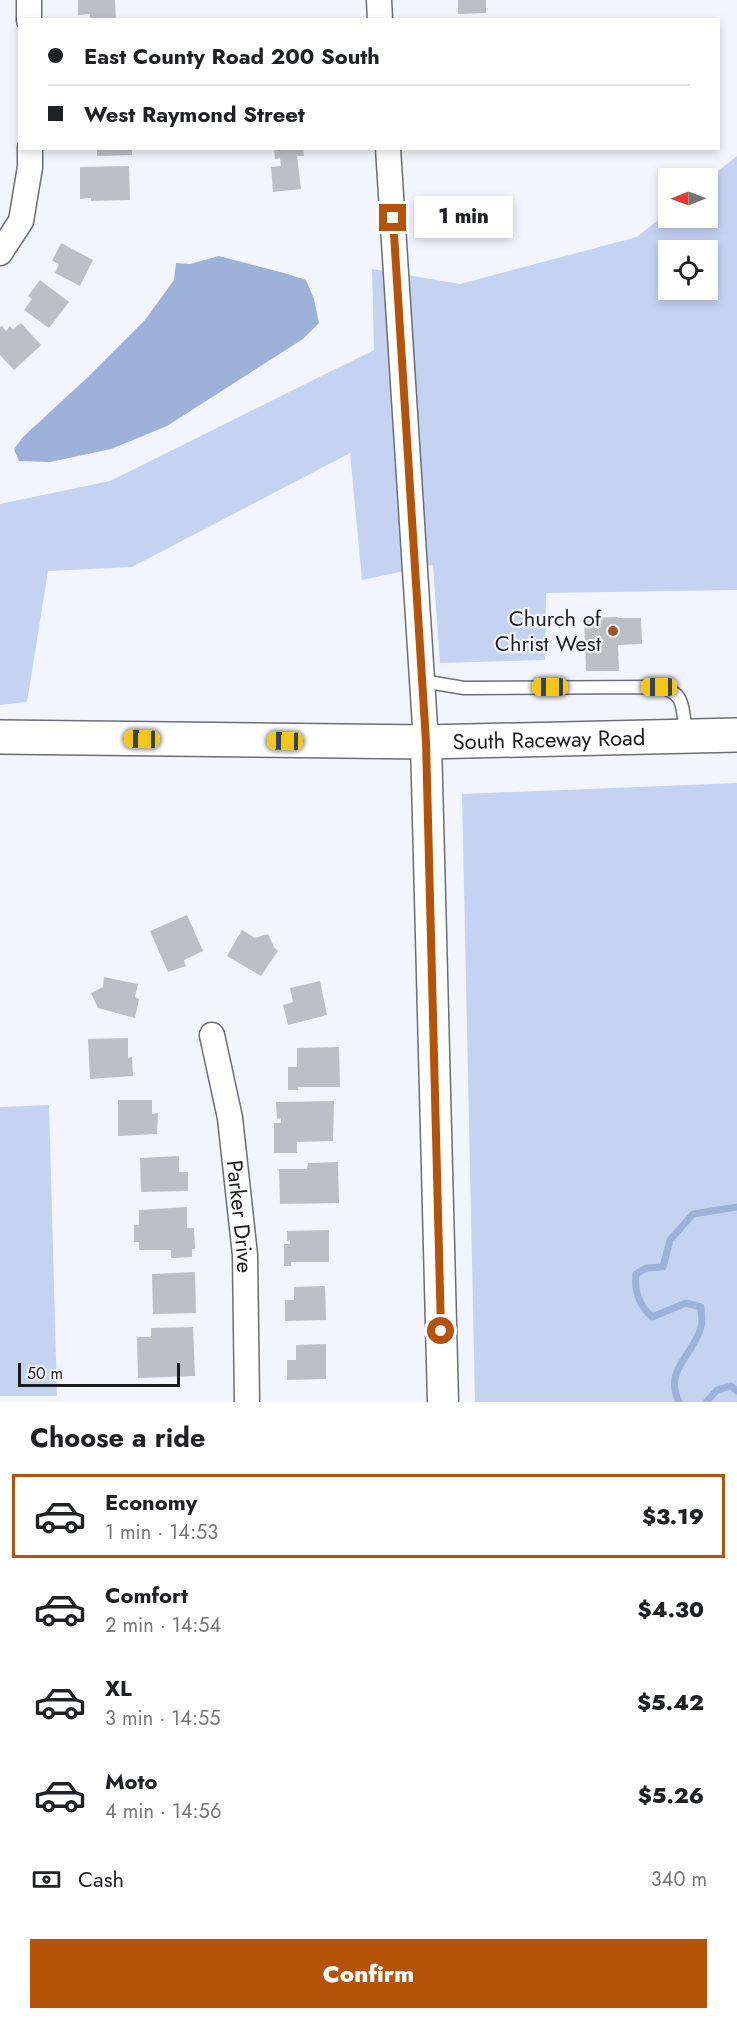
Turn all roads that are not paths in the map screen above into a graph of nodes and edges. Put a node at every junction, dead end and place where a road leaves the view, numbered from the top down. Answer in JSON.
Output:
{"nodes":[{"id":1,"x":29,"y":0,"type":"edge"},
{"id":2,"x":379,"y":0,"type":"edge"},
{"id":3,"x":29,"y":18,"type":"edge"},
{"id":4,"x":380,"y":18,"type":"edge"},
{"id":5,"x":30,"y":150,"type":"edge"},
{"id":6,"x":388,"y":150,"type":"edge"},
{"id":7,"x":0,"y":253,"type":"edge"},
{"id":8,"x":422,"y":681,"type":"junction"},
{"id":9,"x":737,"y":735,"type":"edge"},
{"id":10,"x":686,"y":736,"type":"junction"},
{"id":11,"x":0,"y":737,"type":"edge"},
{"id":12,"x":426,"y":742,"type":"junction"},
{"id":13,"x":212,"y":1035,"type":"dead end"},
{"id":14,"x":247,"y":1402,"type":"edge"},
{"id":15,"x":443,"y":1402,"type":"edge"}],
"edges":[{"from":1,"to":3,"type":"street"},
{"from":2,"to":4,"type":"street"},
{"from":5,"to":7,"type":"street"},
{"from":6,"to":8,"type":"street"},
{"from":8,"to":10,"type":"lane"},
{"from":8,"to":12,"type":"street"},
{"from":9,"to":10,"type":"main road","name":"South Raceway Road"},
{"from":10,"to":12,"type":"main road","name":"South Raceway Road"},
{"from":11,"to":12,"type":"main road","name":"South Raceway Road"},
{"from":12,"to":15,"type":"street"},
{"from":13,"to":14,"type":"street","name":"Parker Drive"}]}
